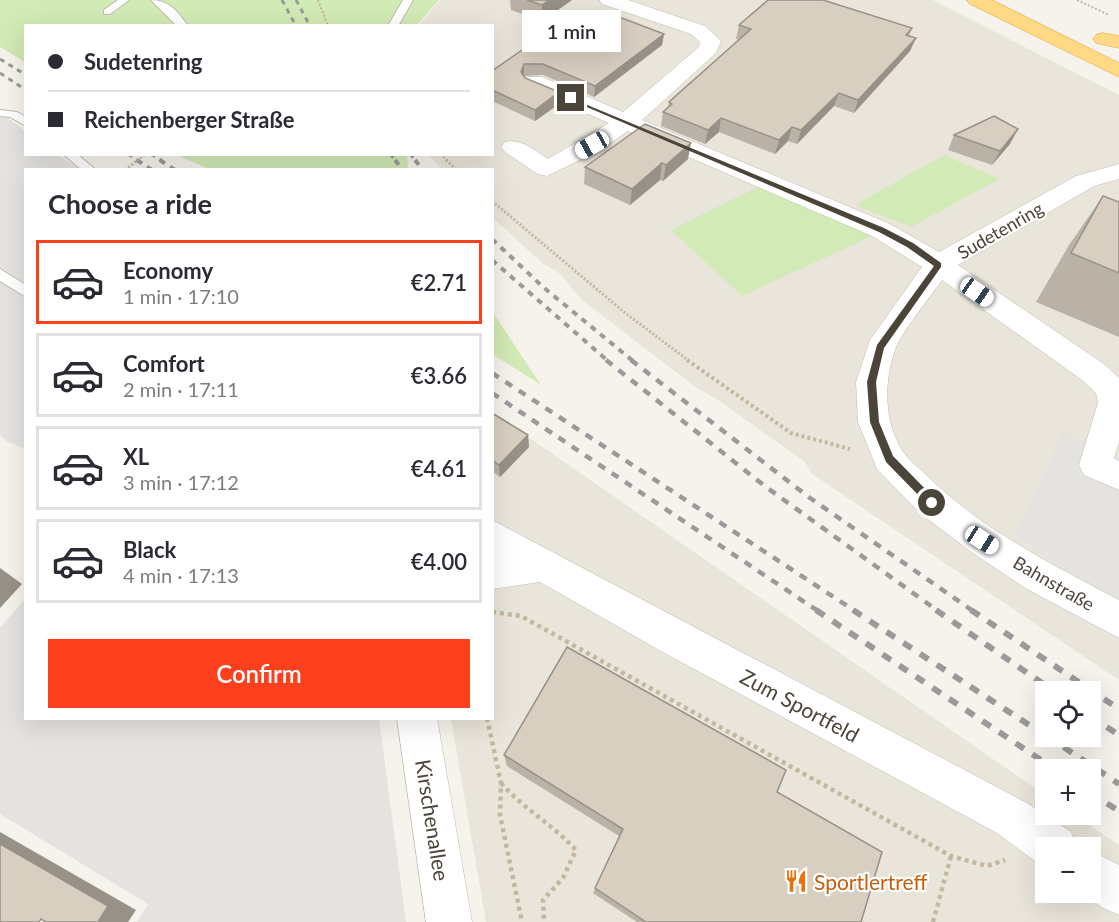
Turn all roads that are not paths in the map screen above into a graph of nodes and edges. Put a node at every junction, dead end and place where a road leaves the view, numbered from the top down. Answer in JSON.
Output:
{"nodes":[{"id":1,"x":124,"y":0,"type":"edge"},
{"id":2,"x":156,"y":0,"type":"edge"},
{"id":3,"x":408,"y":0,"type":"edge"},
{"id":4,"x":609,"y":0,"type":"edge"},
{"id":5,"x":976,"y":0,"type":"edge"},
{"id":6,"x":106,"y":12,"type":"dead end"},
{"id":7,"x":181,"y":24,"type":"edge"},
{"id":8,"x":394,"y":24,"type":"edge"},
{"id":9,"x":1080,"y":52,"type":"junction"},
{"id":10,"x":1119,"y":71,"type":"edge"},
{"id":11,"x":534,"y":82,"type":"edge"},
{"id":12,"x":1119,"y":87,"type":"edge"},
{"id":13,"x":0,"y":113,"type":"edge"},
{"id":14,"x":24,"y":122,"type":"edge"},
{"id":15,"x":626,"y":122,"type":"junction"},
{"id":16,"x":1119,"y":146,"type":"edge"},
{"id":17,"x":513,"y":147,"type":"dead end"},
{"id":18,"x":72,"y":156,"type":"edge"},
{"id":19,"x":87,"y":168,"type":"edge"},
{"id":20,"x":1119,"y":171,"type":"edge"},
{"id":21,"x":1085,"y":181,"type":"junction"},
{"id":22,"x":939,"y":265,"type":"junction"},
{"id":23,"x":0,"y":274,"type":"edge"},
{"id":24,"x":24,"y":291,"type":"edge"},
{"id":25,"x":1119,"y":476,"type":"edge"},
{"id":26,"x":932,"y":503,"type":"joint"},
{"id":27,"x":494,"y":537,"type":"edge"},
{"id":28,"x":543,"y":565,"type":"junction"},
{"id":29,"x":494,"y":572,"type":"edge"},
{"id":30,"x":1119,"y":620,"type":"edge"},
{"id":31,"x":417,"y":720,"type":"edge"},
{"id":32,"x":1040,"y":837,"type":"edge"},
{"id":33,"x":1101,"y":880,"type":"edge"},
{"id":34,"x":1119,"y":892,"type":"edge"},
{"id":35,"x":449,"y":922,"type":"edge"}],
"edges":[{"from":1,"to":6,"type":"lane"},
{"from":2,"to":7,"type":"lane"},
{"from":3,"to":8,"type":"lane"},
{"from":4,"to":15,"type":"street"},
{"from":5,"to":9,"type":"highway"},
{"from":9,"to":10,"type":"highway"},
{"from":9,"to":12,"type":"highway"},
{"from":11,"to":15,"type":"street"},
{"from":13,"to":14,"type":"lane"},
{"from":15,"to":17,"type":"street"},
{"from":15,"to":22,"type":"street"},
{"from":16,"to":21,"type":"street","name":"Sudetenring"},
{"from":18,"to":19,"type":"lane"},
{"from":20,"to":21,"type":"street","name":"Sudetenring"},
{"from":21,"to":22,"type":"street","name":"Sudetenring"},
{"from":22,"to":25,"type":"street"},
{"from":22,"to":26,"type":"street","name":"Sudetenring"},
{"from":23,"to":24,"type":"lane"},
{"from":26,"to":30,"type":"street","name":"Bahnstraße"},
{"from":27,"to":28,"type":"street","name":"Zum Sportfeld"},
{"from":28,"to":29,"type":"street"},
{"from":28,"to":32,"type":"street","name":"Zum Sportfeld"},
{"from":31,"to":35,"type":"street","name":"Kirschenallee"},
{"from":33,"to":34,"type":"street"}]}
